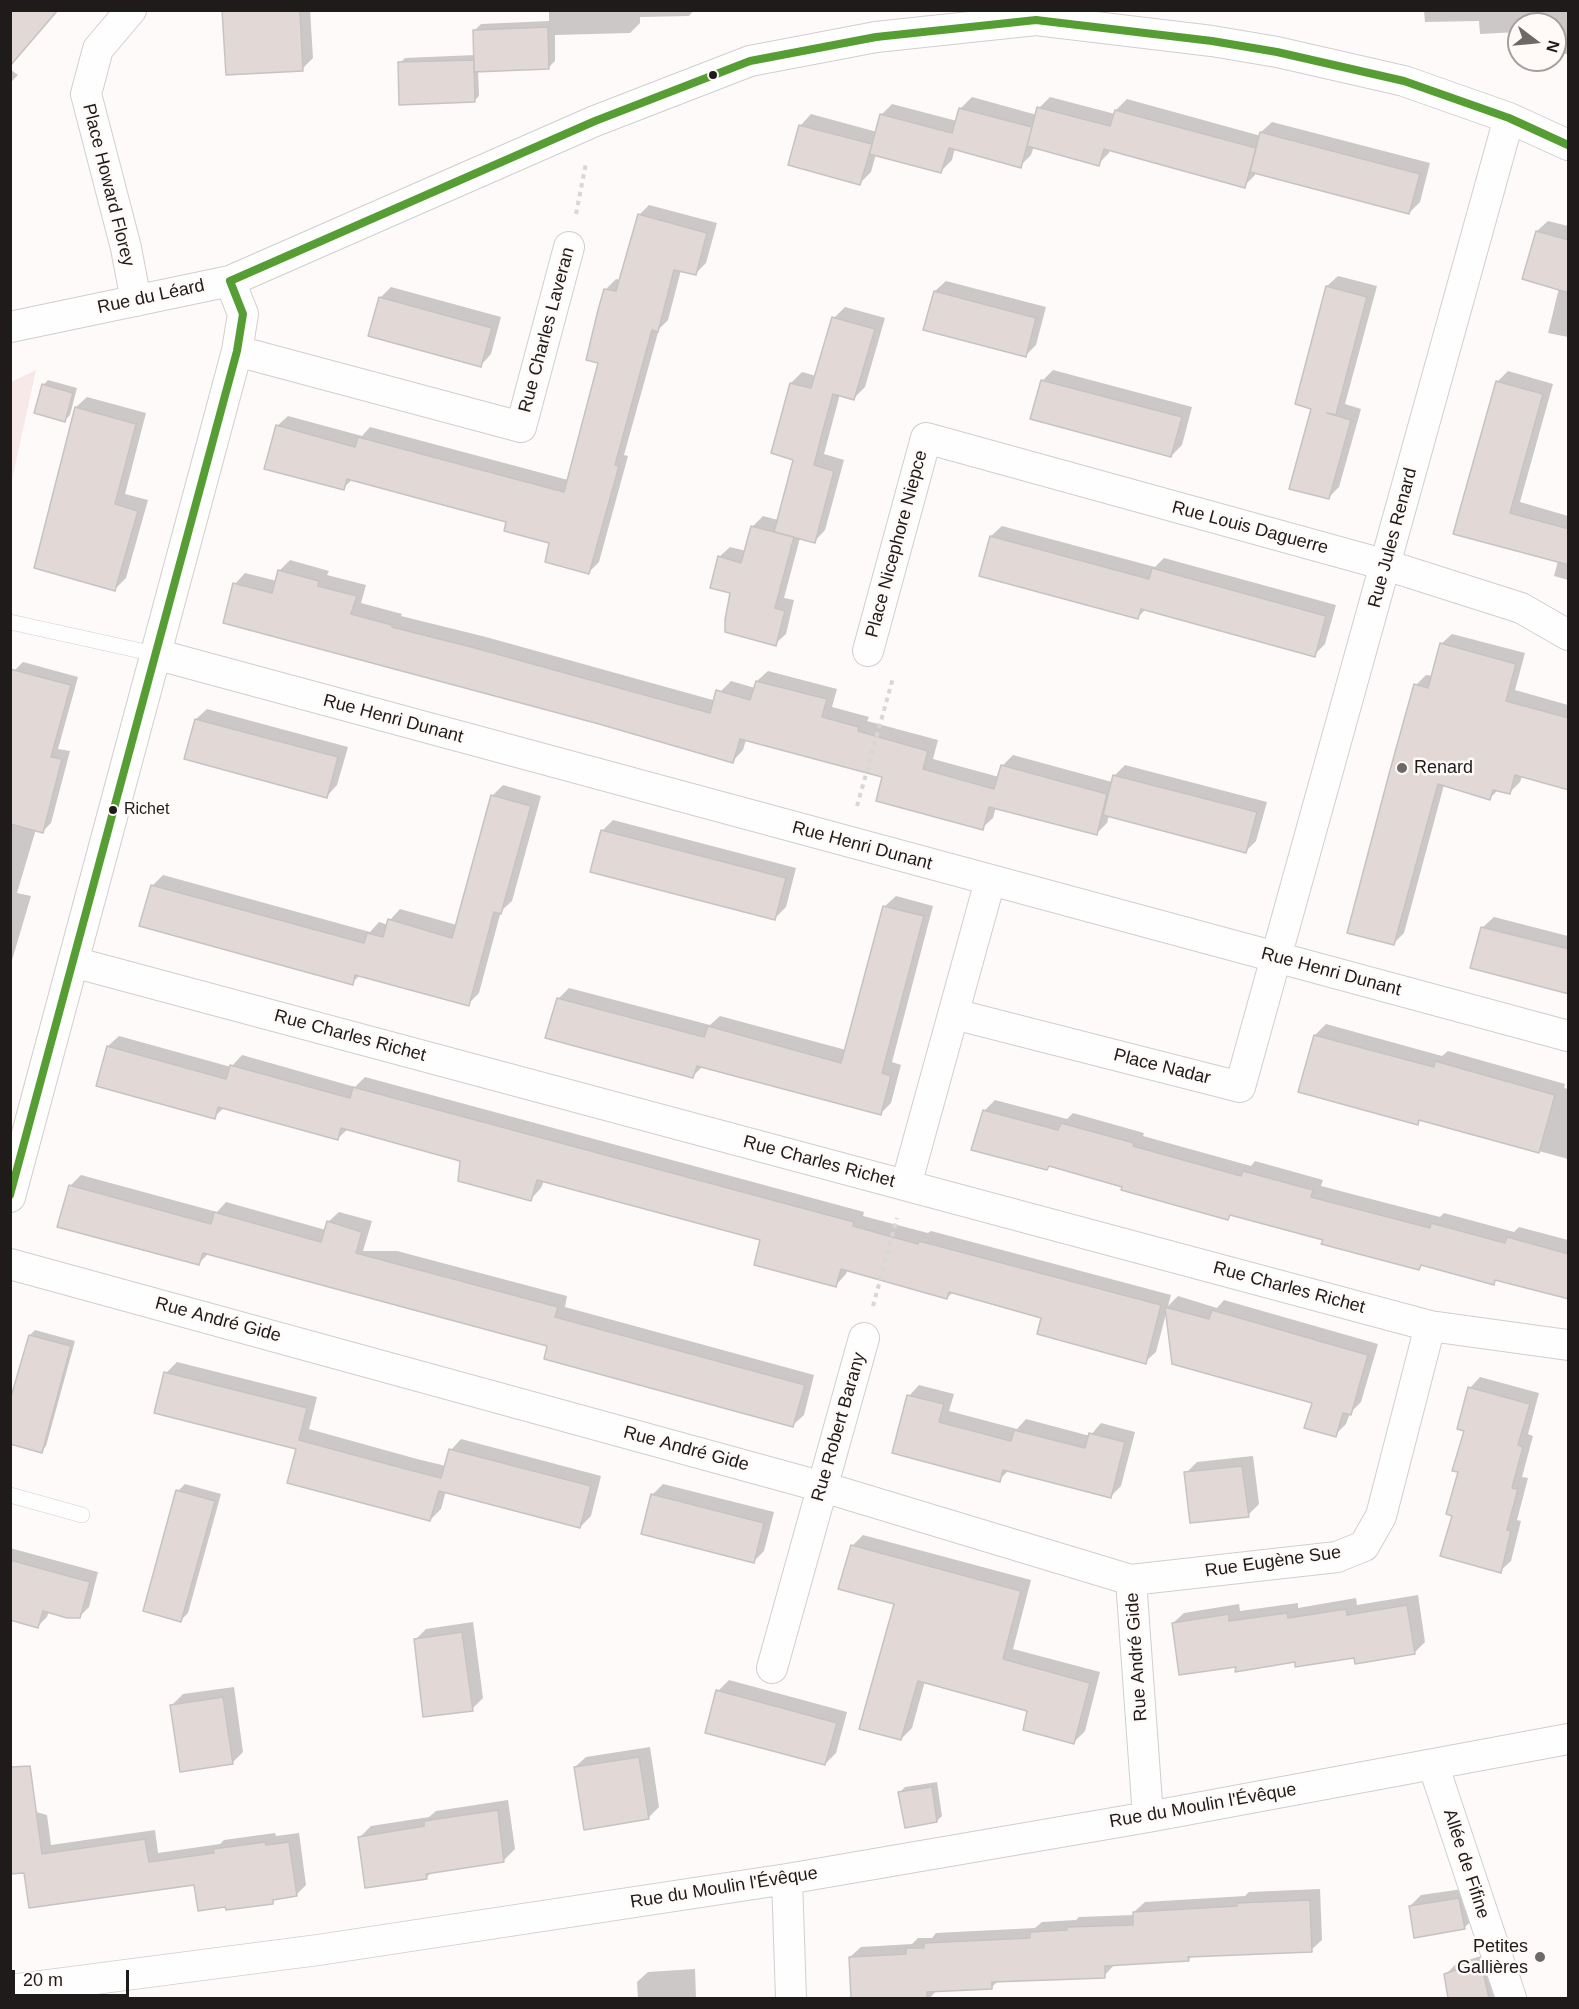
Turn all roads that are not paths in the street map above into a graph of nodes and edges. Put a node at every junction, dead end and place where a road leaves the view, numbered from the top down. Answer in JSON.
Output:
{"nodes":[{"id":1,"x":130,"y":10,"type":"edge"},
{"id":2,"x":1036,"y":15,"type":"edge"},
{"id":3,"x":978,"y":18,"type":"edge"},
{"id":4,"x":1509,"y":118,"type":"junction"},
{"id":5,"x":1569,"y":145,"type":"edge"},
{"id":6,"x":569,"y":247,"type":"road end"},
{"id":7,"x":230,"y":280,"type":"junction"},
{"id":8,"x":136,"y":301,"type":"junction"},
{"id":9,"x":10,"y":327,"type":"edge"},
{"id":10,"x":237,"y":351,"type":"junction"},
{"id":11,"x":926,"y":438,"type":"joint"},
{"id":12,"x":1386,"y":565,"type":"junction"},
{"id":13,"x":10,"y":622,"type":"edge"},
{"id":14,"x":1569,"y":635,"type":"edge"},
{"id":15,"x":868,"y":651,"type":"road end"},
{"id":16,"x":155,"y":654,"type":"junction"},
{"id":17,"x":990,"y":881,"type":"junction"},
{"id":18,"x":1277,"y":957,"type":"junction"},
{"id":19,"x":73,"y":962,"type":"junction"},
{"id":20,"x":954,"y":1014,"type":"junction"},
{"id":21,"x":1569,"y":1036,"type":"edge"},
{"id":22,"x":906,"y":1185,"type":"junction"},
{"id":23,"x":10,"y":1197,"type":"edge"},
{"id":24,"x":10,"y":1264,"type":"edge"},
{"id":25,"x":1430,"y":1326,"type":"junction"},
{"id":26,"x":864,"y":1338,"type":"road end"},
{"id":27,"x":1569,"y":1345,"type":"edge"},
{"id":28,"x":823,"y":1487,"type":"junction"},
{"id":29,"x":10,"y":1495,"type":"edge"},
{"id":30,"x":82,"y":1515,"type":"dead end"},
{"id":31,"x":1131,"y":1580,"type":"junction"},
{"id":32,"x":772,"y":1668,"type":"dead end"},
{"id":33,"x":1569,"y":1739,"type":"edge"},
{"id":34,"x":1433,"y":1764,"type":"junction"},
{"id":35,"x":1148,"y":1817,"type":"junction"},
{"id":36,"x":787,"y":1879,"type":"junction"},
{"id":37,"x":10,"y":1990,"type":"edge"},
{"id":38,"x":791,"y":1998,"type":"edge"},
{"id":39,"x":1511,"y":1998,"type":"edge"}],
"edges":[{"from":1,"to":8,"type":"street","name":"Place Howard Florey"},
{"from":2,"to":3,"type":"street","name":"Rue du Léard"},
{"from":2,"to":4,"type":"street","name":"Rue du Léard"},
{"from":3,"to":7,"type":"street","name":"Rue du Léard"},
{"from":4,"to":5,"type":"street","name":"Rue du Léard"},
{"from":4,"to":12,"type":"street","name":"Rue Jules Renard"},
{"from":6,"to":10,"type":"street","name":"Rue Charles Laveran"},
{"from":7,"to":8,"type":"street","name":"Rue du Léard"},
{"from":7,"to":10,"type":"street"},
{"from":8,"to":9,"type":"street","name":"Rue du Léard"},
{"from":10,"to":16,"type":"street"},
{"from":11,"to":12,"type":"street","name":"Rue Louis Daguerre"},
{"from":11,"to":15,"type":"street","name":"Place Nicephore Niepce"},
{"from":12,"to":14,"type":"street","name":"Rue Louis Daguerre"},
{"from":12,"to":18,"type":"street","name":"Rue Jules Renard"},
{"from":13,"to":16,"type":"lane"},
{"from":16,"to":17,"type":"street","name":"Rue Henri Dunant"},
{"from":16,"to":19,"type":"street"},
{"from":17,"to":18,"type":"street","name":"Rue Henri Dunant"},
{"from":17,"to":20,"type":"street"},
{"from":18,"to":20,"type":"street","name":"Place Nadar"},
{"from":18,"to":21,"type":"street","name":"Rue Henri Dunant"},
{"from":19,"to":22,"type":"street","name":"Rue Charles Richet"},
{"from":19,"to":23,"type":"street"},
{"from":20,"to":22,"type":"street"},
{"from":22,"to":25,"type":"street","name":"Rue Charles Richet"},
{"from":24,"to":28,"type":"street","name":"Rue André Gide"},
{"from":25,"to":27,"type":"street","name":"Rue Charles Richet"},
{"from":25,"to":31,"type":"street","name":"Rue Eugène Sue"},
{"from":26,"to":28,"type":"street","name":"Rue Robert Barany"},
{"from":28,"to":31,"type":"street","name":"Rue André Gide"},
{"from":28,"to":32,"type":"street","name":"Rue Robert Barany"},
{"from":29,"to":30,"type":"lane"},
{"from":31,"to":35,"type":"street","name":"Rue André Gide"},
{"from":33,"to":34,"type":"street","name":"Rue du Moulin l'Évêque"},
{"from":34,"to":35,"type":"street","name":"Rue du Moulin l'Évêque"},
{"from":34,"to":39,"type":"street","name":"Allée de Fifine"},
{"from":35,"to":36,"type":"street","name":"Rue du Moulin l'Évêque"},
{"from":36,"to":37,"type":"street","name":"Rue du Moulin l'Évêque"},
{"from":36,"to":38,"type":"street"}]}
